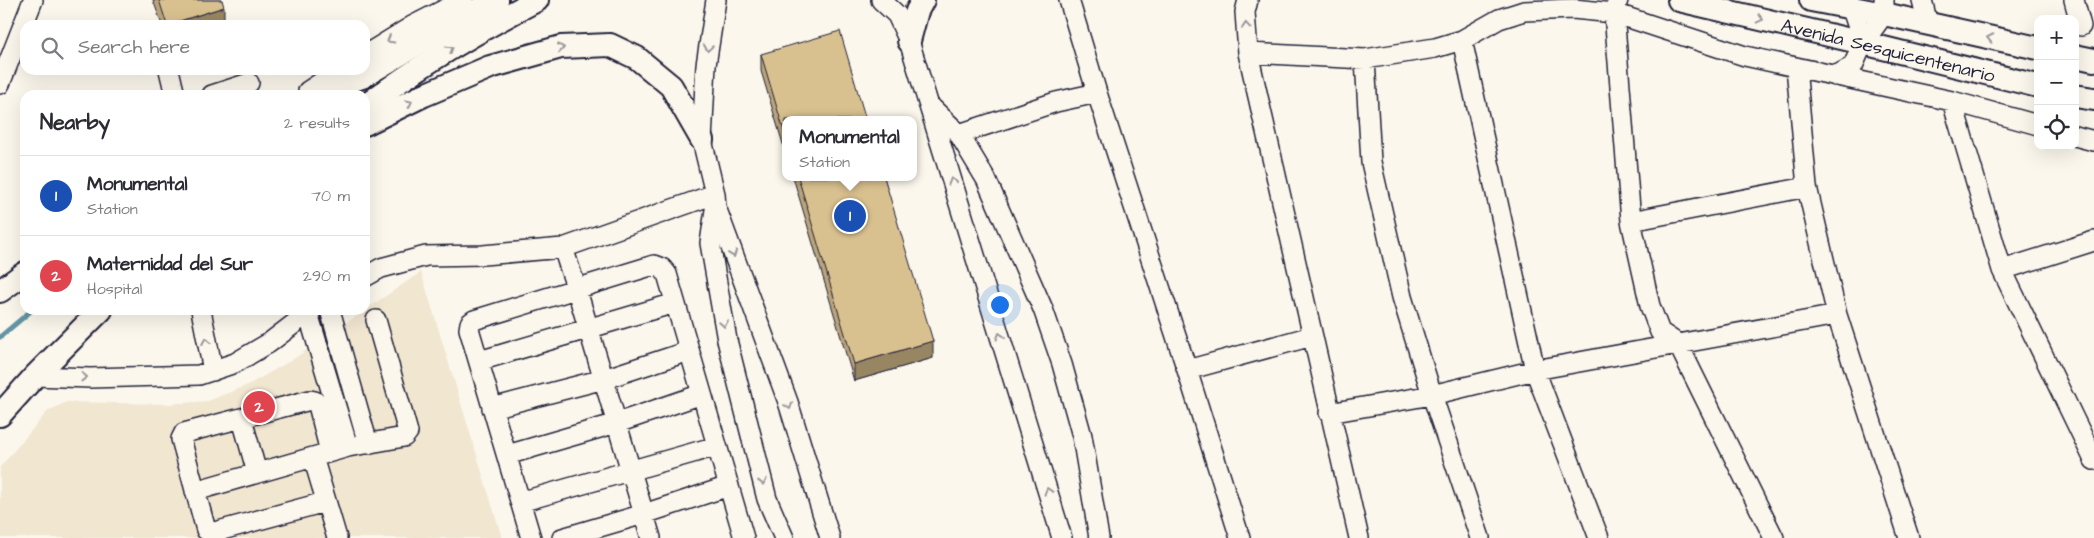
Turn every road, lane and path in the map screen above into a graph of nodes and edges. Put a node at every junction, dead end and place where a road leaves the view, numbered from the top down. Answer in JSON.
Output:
{"nodes":[{"id":1,"x":33,"y":0,"type":"edge"},
{"id":2,"x":497,"y":0,"type":"edge"},
{"id":3,"x":537,"y":0,"type":"edge"},
{"id":4,"x":716,"y":0,"type":"edge"},
{"id":5,"x":881,"y":0,"type":"edge"},
{"id":6,"x":922,"y":0,"type":"edge"},
{"id":7,"x":1069,"y":0,"type":"edge"},
{"id":8,"x":1248,"y":0,"type":"edge"},
{"id":9,"x":1679,"y":0,"type":"edge"},
{"id":10,"x":1811,"y":0,"type":"edge"},
{"id":11,"x":1922,"y":0,"type":"edge"},
{"id":12,"x":2074,"y":0,"type":"edge"},
{"id":13,"x":455,"y":2,"type":"edge"},
{"id":14,"x":1849,"y":3,"type":"edge"},
{"id":15,"x":892,"y":7,"type":"edge"},
{"id":16,"x":1616,"y":7,"type":"edge"},
{"id":17,"x":1884,"y":7,"type":"edge"},
{"id":18,"x":25,"y":20,"type":"edge"},
{"id":19,"x":1928,"y":24,"type":"junction"},
{"id":20,"x":2081,"y":26,"type":"dead end"},
{"id":21,"x":20,"y":33,"type":"edge"},
{"id":22,"x":1462,"y":40,"type":"junction"},
{"id":23,"x":909,"y":42,"type":"junction"},
{"id":24,"x":1863,"y":43,"type":"junction"},
{"id":25,"x":2034,"y":47,"type":"edge"},
{"id":26,"x":1248,"y":53,"type":"junction"},
{"id":27,"x":2079,"y":57,"type":"edge"},
{"id":28,"x":1365,"y":59,"type":"junction"},
{"id":29,"x":370,"y":60,"type":"edge"},
{"id":30,"x":2094,"y":60,"type":"edge"},
{"id":31,"x":370,"y":63,"type":"edge"},
{"id":32,"x":1796,"y":67,"type":"junction"},
{"id":33,"x":170,"y":75,"type":"edge"},
{"id":34,"x":333,"y":75,"type":"edge"},
{"id":35,"x":347,"y":75,"type":"edge"},
{"id":36,"x":1835,"y":76,"type":"junction"},
{"id":37,"x":249,"y":83,"type":"dead end"},
{"id":38,"x":0,"y":84,"type":"edge"},
{"id":39,"x":2034,"y":85,"type":"edge"},
{"id":40,"x":174,"y":90,"type":"edge"},
{"id":41,"x":227,"y":90,"type":"edge"},
{"id":42,"x":310,"y":90,"type":"edge"},
{"id":43,"x":321,"y":90,"type":"edge"},
{"id":44,"x":1098,"y":93,"type":"junction"},
{"id":45,"x":2079,"y":97,"type":"edge"},
{"id":46,"x":2094,"y":99,"type":"edge"},
{"id":47,"x":373,"y":100,"type":"edge"},
{"id":48,"x":1952,"y":101,"type":"junction"},
{"id":49,"x":927,"y":103,"type":"junction"},
{"id":50,"x":370,"y":122,"type":"edge"},
{"id":51,"x":2034,"y":124,"type":"edge"},
{"id":52,"x":959,"y":134,"type":"junction"},
{"id":53,"x":2079,"y":137,"type":"edge"},
{"id":54,"x":702,"y":140,"type":"junction"},
{"id":55,"x":2094,"y":141,"type":"edge"},
{"id":56,"x":1807,"y":187,"type":"junction"},
{"id":57,"x":715,"y":200,"type":"junction"},
{"id":58,"x":1631,"y":221,"type":"junction"},
{"id":59,"x":2094,"y":241,"type":"edge"},
{"id":60,"x":563,"y":248,"type":"junction"},
{"id":61,"x":2002,"y":270,"type":"junction"},
{"id":62,"x":370,"y":274,"type":"edge"},
{"id":63,"x":20,"y":277,"type":"edge"},
{"id":64,"x":576,"y":287,"type":"junction"},
{"id":65,"x":0,"y":291,"type":"edge"},
{"id":66,"x":675,"y":303,"type":"junction"},
{"id":67,"x":97,"y":315,"type":"edge"},
{"id":68,"x":203,"y":315,"type":"edge"},
{"id":69,"x":305,"y":315,"type":"edge"},
{"id":70,"x":311,"y":315,"type":"edge"},
{"id":71,"x":331,"y":315,"type":"edge"},
{"id":72,"x":1837,"y":315,"type":"junction"},
{"id":73,"x":376,"y":320,"type":"dead end"},
{"id":74,"x":589,"y":330,"type":"junction"},
{"id":75,"x":1312,"y":336,"type":"junction"},
{"id":76,"x":1678,"y":344,"type":"junction"},
{"id":77,"x":689,"y":351,"type":"junction"},
{"id":78,"x":479,"y":361,"type":"junction"},
{"id":79,"x":346,"y":365,"type":"junction"},
{"id":80,"x":1188,"y":370,"type":"junction"},
{"id":81,"x":1535,"y":370,"type":"junction"},
{"id":82,"x":213,"y":371,"type":"junction"},
{"id":83,"x":325,"y":371,"type":"junction"},
{"id":84,"x":36,"y":376,"type":"junction"},
{"id":85,"x":604,"y":379,"type":"junction"},
{"id":86,"x":702,"y":394,"type":"junction"},
{"id":87,"x":1432,"y":394,"type":"junction"},
{"id":88,"x":492,"y":408,"type":"junction"},
{"id":89,"x":1329,"y":413,"type":"junction"},
{"id":90,"x":0,"y":415,"type":"edge"},
{"id":91,"x":242,"y":419,"type":"junction"},
{"id":92,"x":617,"y":423,"type":"junction"},
{"id":93,"x":368,"y":444,"type":"junction"},
{"id":94,"x":717,"y":446,"type":"junction"},
{"id":95,"x":331,"y":452,"type":"junction"},
{"id":96,"x":506,"y":455,"type":"junction"},
{"id":97,"x":2094,"y":460,"type":"edge"},
{"id":98,"x":631,"y":470,"type":"junction"},
{"id":99,"x":258,"y":473,"type":"junction"},
{"id":100,"x":728,"y":486,"type":"junction"},
{"id":101,"x":194,"y":491,"type":"junction"},
{"id":102,"x":326,"y":502,"type":"junction"},
{"id":103,"x":520,"y":502,"type":"junction"},
{"id":104,"x":644,"y":514,"type":"junction"},
{"id":105,"x":741,"y":537,"type":"edge"},
{"id":106,"x":336,"y":538,"type":"edge"},
{"id":107,"x":531,"y":538,"type":"edge"},
{"id":108,"x":562,"y":538,"type":"edge"},
{"id":109,"x":651,"y":538,"type":"edge"},
{"id":110,"x":784,"y":538,"type":"edge"},
{"id":111,"x":830,"y":538,"type":"edge"},
{"id":112,"x":1062,"y":538,"type":"edge"},
{"id":113,"x":1099,"y":538,"type":"edge"},
{"id":114,"x":1240,"y":538,"type":"edge"},
{"id":115,"x":1358,"y":538,"type":"edge"},
{"id":116,"x":1480,"y":538,"type":"edge"},
{"id":117,"x":1599,"y":538,"type":"edge"},
{"id":118,"x":1774,"y":538,"type":"edge"},
{"id":119,"x":1909,"y":538,"type":"edge"}],
"edges":[{"from":1,"to":18,"type":"street"},
{"from":2,"to":31,"type":"main road"},
{"from":47,"to":3,"type":"main road","one_way":true},
{"from":4,"to":54,"type":"street","one_way":true},
{"from":5,"to":15,"type":"street"},
{"from":6,"to":23,"type":"main road"},
{"from":7,"to":44,"type":"street"},
{"from":26,"to":8,"type":"street","one_way":true},
{"from":9,"to":24,"type":"main road","name":"Avenida Sesquicentenario","one_way":true},
{"from":10,"to":14,"type":"main road","name":"Avenida Sesquicentenario"},
{"from":11,"to":19,"type":"street"},
{"from":12,"to":20,"type":"street"},
{"from":13,"to":29,"type":"street","one_way":true},
{"from":14,"to":17,"type":"main road","name":"Avenida Sesquicentenario"},
{"from":14,"to":24,"type":"street"},
{"from":15,"to":23,"type":"street"},
{"from":16,"to":22,"type":"street"},
{"from":16,"to":32,"type":"street"},
{"from":16,"to":58,"type":"street"},
{"from":17,"to":19,"type":"main road","name":"Avenida Sesquicentenario"},
{"from":17,"to":24,"type":"street"},
{"from":25,"to":19,"type":"main road","name":"Avenida Sesquicentenario","one_way":true},
{"from":21,"to":38,"type":"street"},
{"from":22,"to":28,"type":"street"},
{"from":22,"to":81,"type":"street"},
{"from":23,"to":49,"type":"street"},
{"from":24,"to":36,"type":"street"},
{"from":24,"to":39,"type":"main road","name":"Avenida Sesquicentenario"},
{"from":26,"to":28,"type":"street"},
{"from":26,"to":75,"type":"street"},
{"from":27,"to":30,"type":"main road"},
{"from":28,"to":87,"type":"street"},
{"from":32,"to":36,"type":"street"},
{"from":32,"to":56,"type":"street"},
{"from":33,"to":40,"type":"street"},
{"from":34,"to":42,"type":"street"},
{"from":35,"to":43,"type":"main road"},
{"from":36,"to":48,"type":"street"},
{"from":37,"to":41,"type":"street"},
{"from":44,"to":52,"type":"street"},
{"from":44,"to":80,"type":"street"},
{"from":45,"to":46,"type":"main road"},
{"from":48,"to":51,"type":"street"},
{"from":48,"to":61,"type":"street"},
{"from":49,"to":52,"type":"street"},
{"from":112,"to":49,"type":"street","one_way":true},
{"from":50,"to":54,"type":"main road","one_way":true},
{"from":52,"to":113,"type":"street"},
{"from":53,"to":55,"type":"street"},
{"from":54,"to":57,"type":"street"},
{"from":56,"to":58,"type":"street"},
{"from":56,"to":72,"type":"street"},
{"from":57,"to":60,"type":"street"},
{"from":57,"to":110,"type":"street","one_way":true},
{"from":57,"to":111,"type":"street","one_way":true},
{"from":58,"to":76,"type":"street"},
{"from":59,"to":61,"type":"street"},
{"from":60,"to":62,"type":"street"},
{"from":60,"to":64,"type":"street"},
{"from":61,"to":97,"type":"street"},
{"from":63,"to":65,"type":"main road"},
{"from":64,"to":66,"type":"street"},
{"from":64,"to":74,"type":"street"},
{"from":64,"to":78,"type":"street"},
{"from":66,"to":74,"type":"street"},
{"from":66,"to":77,"type":"street"},
{"from":67,"to":84,"type":"main road"},
{"from":82,"to":68,"type":"street","one_way":true},
{"from":69,"to":82,"type":"street"},
{"from":70,"to":83,"type":"street"},
{"from":71,"to":79,"type":"street"},
{"from":72,"to":76,"type":"street"},
{"from":72,"to":119,"type":"street"},
{"from":73,"to":93,"type":"street"},
{"from":74,"to":78,"type":"street"},
{"from":74,"to":85,"type":"street"},
{"from":75,"to":80,"type":"street"},
{"from":75,"to":89,"type":"street"},
{"from":76,"to":81,"type":"street"},
{"from":76,"to":118,"type":"street"},
{"from":77,"to":85,"type":"street"},
{"from":77,"to":86,"type":"street"},
{"from":78,"to":88,"type":"street"},
{"from":79,"to":83,"type":"street"},
{"from":79,"to":93,"type":"street"},
{"from":80,"to":114,"type":"street"},
{"from":81,"to":87,"type":"street"},
{"from":81,"to":117,"type":"street"},
{"from":84,"to":82,"type":"street","one_way":true},
{"from":83,"to":95,"type":"street"},
{"from":84,"to":90,"type":"main road"},
{"from":85,"to":88,"type":"street"},
{"from":85,"to":92,"type":"street"},
{"from":86,"to":92,"type":"street"},
{"from":86,"to":94,"type":"street"},
{"from":87,"to":89,"type":"street"},
{"from":87,"to":116,"type":"street"},
{"from":88,"to":96,"type":"street"},
{"from":89,"to":115,"type":"street"},
{"from":91,"to":95,"type":"street"},
{"from":91,"to":99,"type":"street"},
{"from":91,"to":101,"type":"street"},
{"from":92,"to":96,"type":"street"},
{"from":92,"to":98,"type":"street"},
{"from":93,"to":95,"type":"street"},
{"from":94,"to":98,"type":"street"},
{"from":94,"to":100,"type":"street"},
{"from":95,"to":99,"type":"street"},
{"from":95,"to":102,"type":"street"},
{"from":96,"to":103,"type":"street"},
{"from":98,"to":103,"type":"street"},
{"from":98,"to":104,"type":"street"},
{"from":99,"to":101,"type":"street"},
{"from":100,"to":104,"type":"street"},
{"from":100,"to":105,"type":"street"},
{"from":101,"to":102,"type":"street"},
{"from":102,"to":106,"type":"street"},
{"from":103,"to":107,"type":"street"},
{"from":104,"to":108,"type":"street"},
{"from":104,"to":109,"type":"street"}]}
